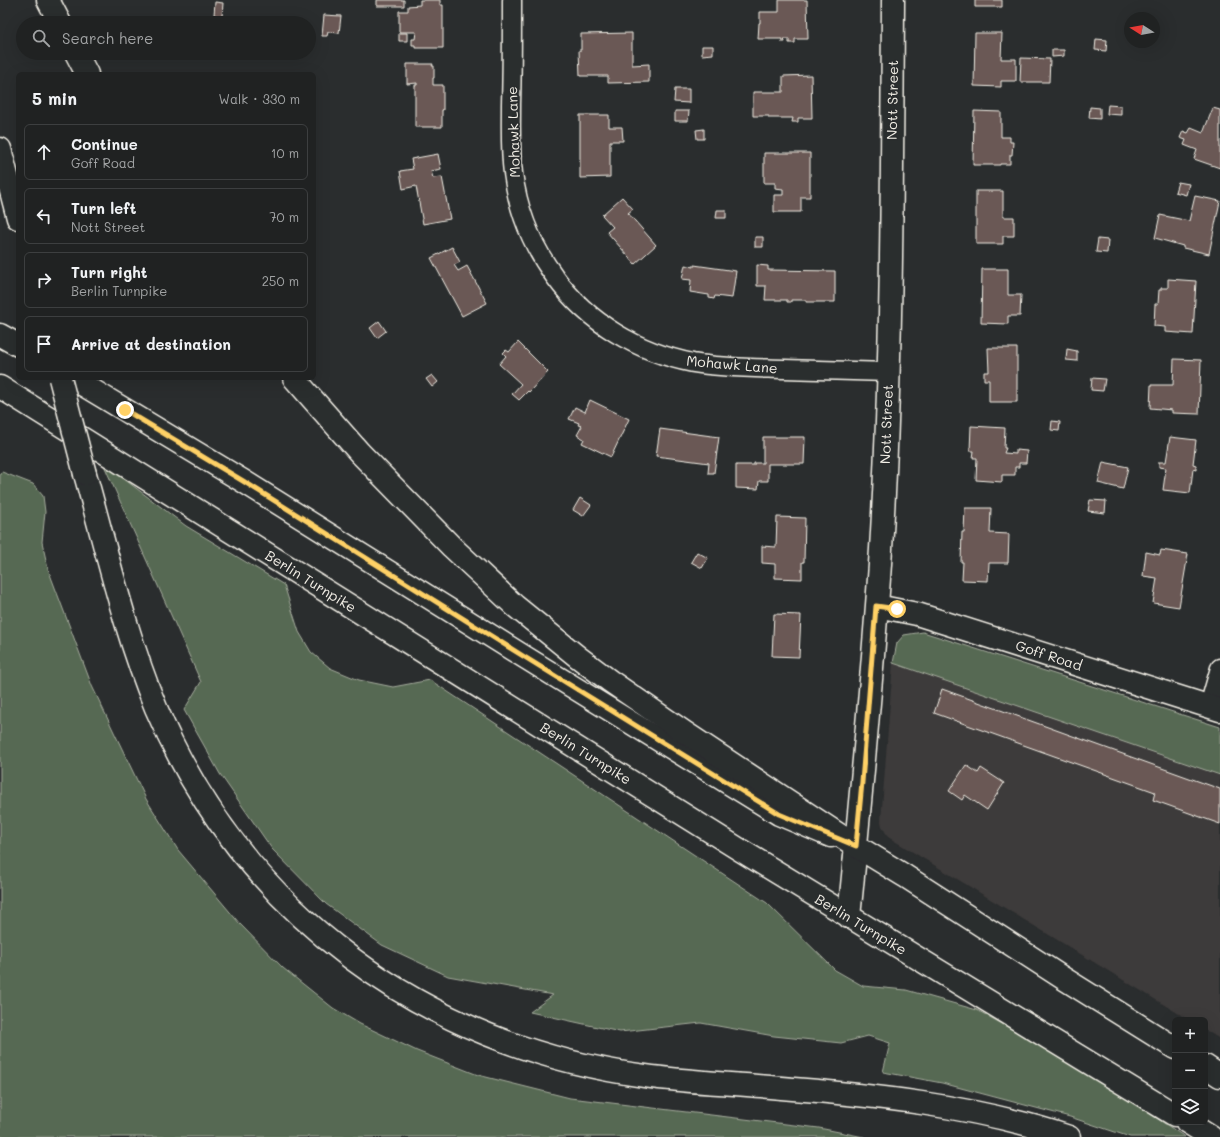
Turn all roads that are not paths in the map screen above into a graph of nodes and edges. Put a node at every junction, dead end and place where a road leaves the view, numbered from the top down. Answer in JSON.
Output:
{"nodes":[{"id":1,"x":48,"y":0,"type":"edge"},
{"id":2,"x":512,"y":0,"type":"edge"},
{"id":3,"x":893,"y":0,"type":"edge"},
{"id":4,"x":56,"y":16,"type":"edge"},
{"id":5,"x":80,"y":60,"type":"edge"},
{"id":6,"x":86,"y":72,"type":"edge"},
{"id":7,"x":0,"y":149,"type":"edge"},
{"id":8,"x":16,"y":210,"type":"edge"},
{"id":9,"x":0,"y":335,"type":"edge"},
{"id":10,"x":16,"y":344,"type":"edge"},
{"id":11,"x":888,"y":372,"type":"junction"},
{"id":12,"x":61,"y":380,"type":"edge"},
{"id":13,"x":75,"y":380,"type":"edge"},
{"id":14,"x":296,"y":380,"type":"edge"},
{"id":15,"x":0,"y":387,"type":"edge"},
{"id":16,"x":876,"y":606,"type":"junction"},
{"id":17,"x":1220,"y":668,"type":"edge"},
{"id":18,"x":1215,"y":708,"type":"edge"},
{"id":19,"x":856,"y":846,"type":"junction"},
{"id":20,"x":848,"y":917,"type":"junction"},
{"id":21,"x":1172,"y":1046,"type":"edge"},
{"id":22,"x":1208,"y":1068,"type":"edge"},
{"id":23,"x":1220,"y":1076,"type":"edge"},
{"id":24,"x":1172,"y":1113,"type":"edge"},
{"id":25,"x":1192,"y":1125,"type":"edge"},
{"id":26,"x":1069,"y":1137,"type":"edge"},
{"id":27,"x":1211,"y":1137,"type":"edge"}],
"edges":[{"from":1,"to":4,"type":"main road"},
{"from":2,"to":11,"type":"street","name":"Mohawk Lane"},
{"from":3,"to":11,"type":"main road","name":"Nott Street"},
{"from":5,"to":6,"type":"main road"},
{"from":7,"to":8,"type":"main road"},
{"from":9,"to":10,"type":"main road"},
{"from":11,"to":16,"type":"main road","name":"Nott Street"},
{"from":12,"to":26,"type":"main road","bridge":true},
{"from":13,"to":19,"type":"main road"},
{"from":14,"to":19,"type":"main road"},
{"from":15,"to":20,"type":"main road","name":"Berlin Turnpike"},
{"from":16,"to":18,"type":"main road","name":"Goff Road"},
{"from":16,"to":19,"type":"main road","name":"Nott Street"},
{"from":17,"to":18,"type":"street"},
{"from":19,"to":20,"type":"main road","name":"Nott Street"},
{"from":19,"to":21,"type":"main road"},
{"from":20,"to":24,"type":"main road","name":"Berlin Turnpike"},
{"from":22,"to":23,"type":"main road"},
{"from":25,"to":27,"type":"main road"}]}
